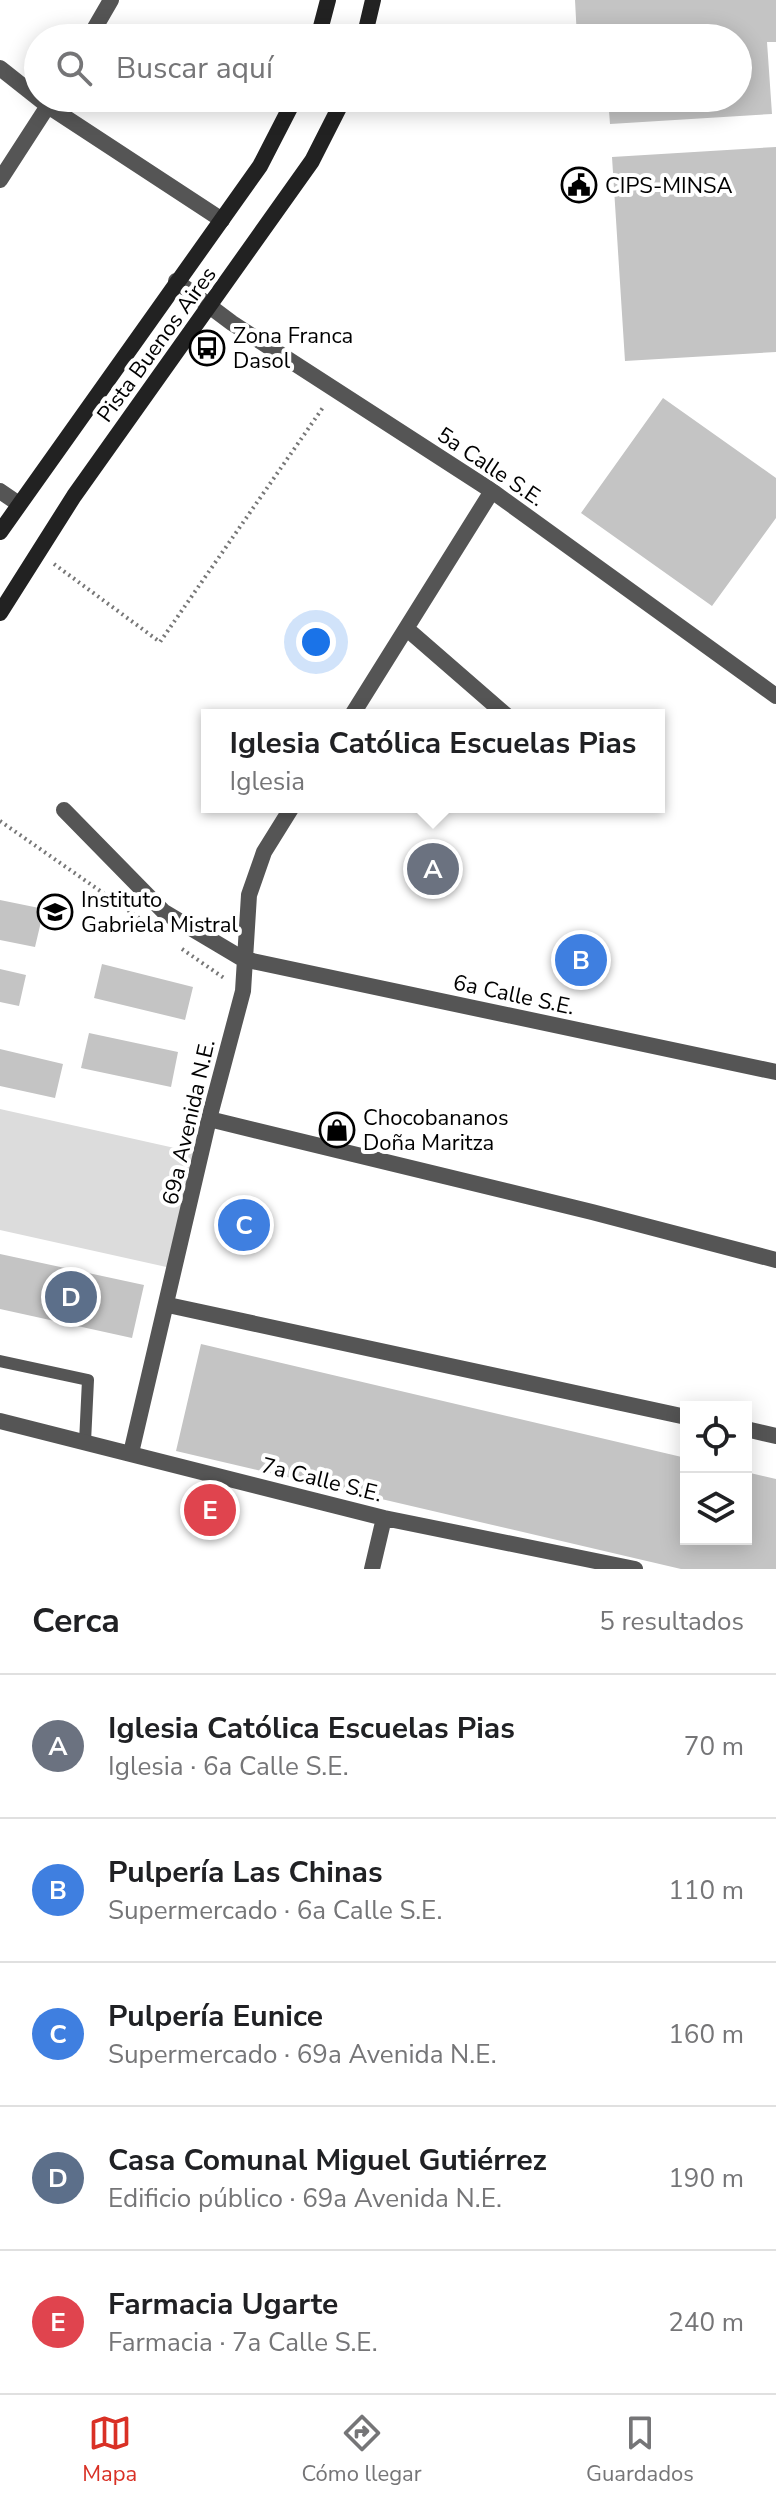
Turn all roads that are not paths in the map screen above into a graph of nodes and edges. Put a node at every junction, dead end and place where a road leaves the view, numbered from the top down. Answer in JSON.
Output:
{"nodes":[{"id":1,"x":111,"y":0,"type":"edge"},
{"id":2,"x":328,"y":0,"type":"edge"},
{"id":3,"x":373,"y":0,"type":"edge"},
{"id":4,"x":97,"y":24,"type":"edge"},
{"id":5,"x":322,"y":24,"type":"edge"},
{"id":6,"x":367,"y":24,"type":"edge"},
{"id":7,"x":0,"y":68,"type":"edge"},
{"id":8,"x":24,"y":84,"type":"edge"},
{"id":9,"x":44,"y":112,"type":"edge"},
{"id":10,"x":65,"y":112,"type":"edge"},
{"id":11,"x":288,"y":112,"type":"edge"},
{"id":12,"x":337,"y":112,"type":"edge"},
{"id":13,"x":0,"y":180,"type":"edge"},
{"id":14,"x":222,"y":220,"type":"junction"},
{"id":15,"x":176,"y":281,"type":"junction"},
{"id":16,"x":210,"y":305,"type":"junction"},
{"id":17,"x":0,"y":491,"type":"edge"},
{"id":18,"x":492,"y":491,"type":"junction"},
{"id":19,"x":19,"y":504,"type":"junction"},
{"id":20,"x":0,"y":532,"type":"edge"},
{"id":21,"x":0,"y":613,"type":"edge"},
{"id":22,"x":407,"y":629,"type":"junction"},
{"id":23,"x":776,"y":696,"type":"edge"},
{"id":24,"x":356,"y":709,"type":"edge"},
{"id":25,"x":499,"y":709,"type":"edge"},
{"id":26,"x":64,"y":810,"type":"dead end"},
{"id":27,"x":288,"y":813,"type":"edge"},
{"id":28,"x":243,"y":959,"type":"junction"},
{"id":29,"x":776,"y":1072,"type":"edge"},
{"id":30,"x":209,"y":1119,"type":"junction"},
{"id":31,"x":776,"y":1260,"type":"edge"},
{"id":32,"x":168,"y":1305,"type":"junction"},
{"id":33,"x":0,"y":1361,"type":"edge"},
{"id":34,"x":680,"y":1416,"type":"edge"},
{"id":35,"x":0,"y":1421,"type":"edge"},
{"id":36,"x":752,"y":1430,"type":"edge"},
{"id":37,"x":776,"y":1436,"type":"edge"},
{"id":38,"x":85,"y":1442,"type":"junction"},
{"id":39,"x":131,"y":1453,"type":"junction"},
{"id":40,"x":384,"y":1518,"type":"junction"},
{"id":41,"x":372,"y":1569,"type":"edge"},
{"id":42,"x":635,"y":1569,"type":"edge"}],
"edges":[{"from":1,"to":4,"type":"street"},
{"from":2,"to":5,"type":"main road"},
{"from":3,"to":6,"type":"main road"},
{"from":7,"to":8,"type":"street"},
{"from":9,"to":13,"type":"street"},
{"from":10,"to":14,"type":"street"},
{"from":11,"to":14,"type":"main road","name":"Pista Buenos Aires"},
{"from":12,"to":16,"type":"main road","name":"Pista Buenos Aires"},
{"from":14,"to":15,"type":"main road","name":"Pista Buenos Aires"},
{"from":15,"to":16,"type":"street","name":"5a Calle S.E."},
{"from":15,"to":19,"type":"main road","name":"Pista Buenos Aires"},
{"from":16,"to":18,"type":"street","name":"5a Calle S.E."},
{"from":16,"to":21,"type":"main road","name":"Pista Buenos Aires"},
{"from":17,"to":19,"type":"street"},
{"from":18,"to":22,"type":"street"},
{"from":18,"to":23,"type":"street","name":"5a Calle S.E."},
{"from":19,"to":20,"type":"main road","name":"Pista Buenos Aires"},
{"from":22,"to":24,"type":"street"},
{"from":22,"to":25,"type":"street"},
{"from":26,"to":28,"type":"street","name":"6a Calle S.E."},
{"from":27,"to":28,"type":"street","name":"69a Avenida N.E."},
{"from":28,"to":29,"type":"street","name":"6a Calle S.E."},
{"from":28,"to":30,"type":"street","name":"69a Avenida N.E."},
{"from":30,"to":31,"type":"street"},
{"from":30,"to":32,"type":"street","name":"69a Avenida N.E."},
{"from":32,"to":34,"type":"street"},
{"from":32,"to":39,"type":"street","name":"69a Avenida N.E."},
{"from":33,"to":38,"type":"lane"},
{"from":35,"to":38,"type":"street","name":"7a Calle S.E."},
{"from":36,"to":37,"type":"street"},
{"from":38,"to":39,"type":"street","name":"7a Calle S.E."},
{"from":39,"to":40,"type":"street","name":"7a Calle S.E."},
{"from":40,"to":41,"type":"street"},
{"from":40,"to":42,"type":"street","name":"7a Calle S.E."}]}
